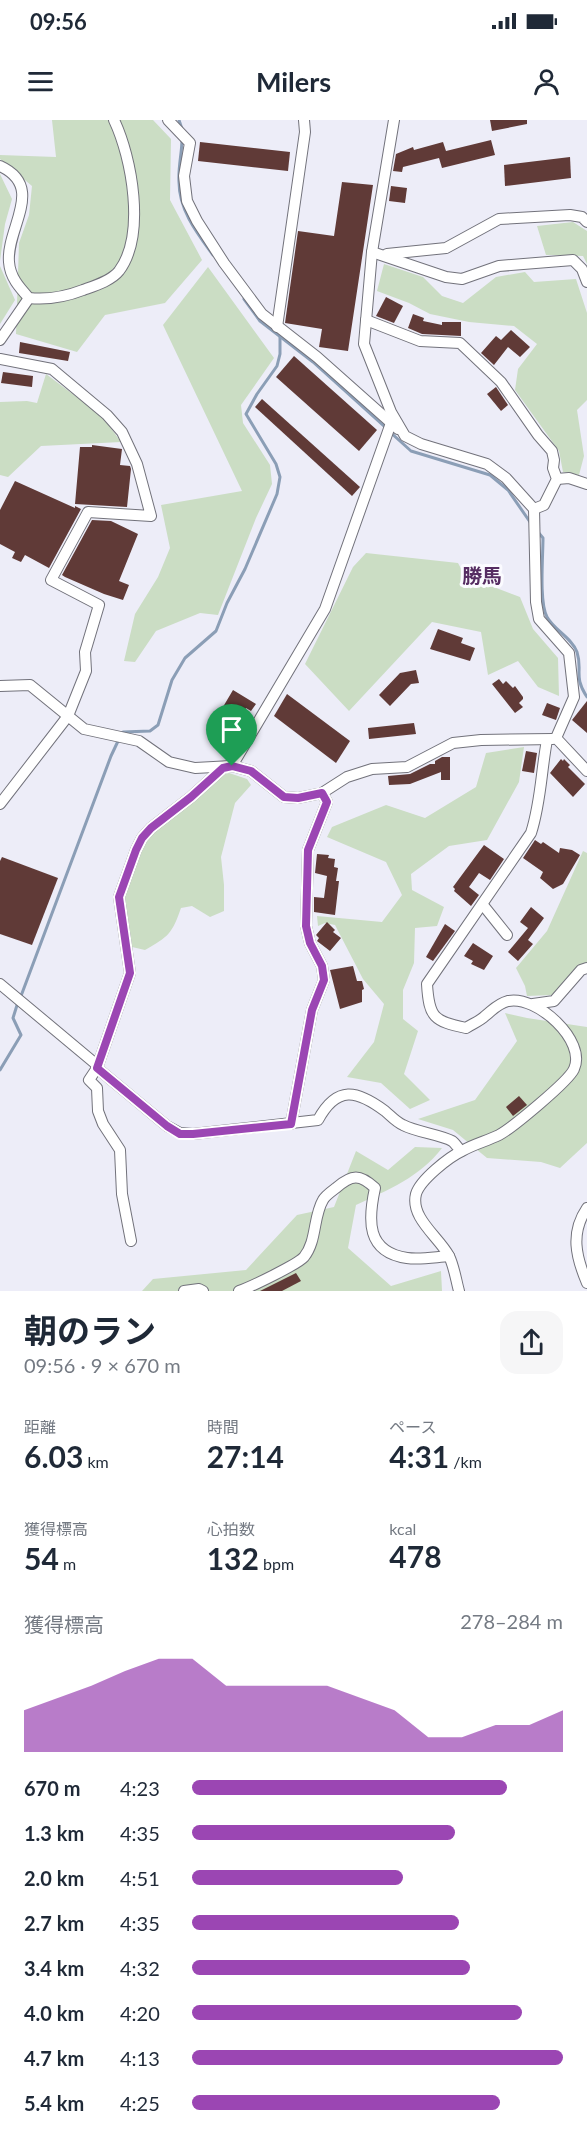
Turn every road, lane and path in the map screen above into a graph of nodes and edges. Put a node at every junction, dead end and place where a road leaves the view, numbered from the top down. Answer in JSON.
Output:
{"nodes":[{"id":1,"x":114,"y":120,"type":"edge"},
{"id":2,"x":168,"y":120,"type":"edge"},
{"id":3,"x":304,"y":120,"type":"edge"},
{"id":4,"x":394,"y":120,"type":"edge"},
{"id":5,"x":0,"y":166,"type":"edge"},
{"id":6,"x":587,"y":222,"type":"edge"},
{"id":7,"x":372,"y":252,"type":"junction"},
{"id":8,"x":384,"y":254,"type":"junction"},
{"id":9,"x":587,"y":282,"type":"edge"},
{"id":10,"x":29,"y":298,"type":"junction"},
{"id":11,"x":366,"y":320,"type":"junction"},
{"id":12,"x":277,"y":327,"type":"junction"},
{"id":13,"x":0,"y":340,"type":"edge"},
{"id":14,"x":0,"y":359,"type":"edge"},
{"id":15,"x":391,"y":423,"type":"junction"},
{"id":16,"x":405,"y":436,"type":"junction"},
{"id":17,"x":557,"y":479,"type":"junction"},
{"id":18,"x":587,"y":484,"type":"edge"},
{"id":19,"x":534,"y":509,"type":"junction"},
{"id":20,"x":0,"y":686,"type":"edge"},
{"id":21,"x":68,"y":716,"type":"junction"},
{"id":22,"x":551,"y":739,"type":"junction"},
{"id":23,"x":228,"y":767,"type":"junction"},
{"id":24,"x":587,"y":771,"type":"edge"},
{"id":25,"x":322,"y":793,"type":"junction"},
{"id":26,"x":0,"y":804,"type":"edge"},
{"id":27,"x":483,"y":905,"type":"junction"},
{"id":28,"x":507,"y":935,"type":"dead end"},
{"id":29,"x":587,"y":968,"type":"edge"},
{"id":30,"x":0,"y":984,"type":"edge"},
{"id":31,"x":533,"y":1004,"type":"junction"},
{"id":32,"x":97,"y":1066,"type":"junction"},
{"id":33,"x":291,"y":1124,"type":"junction"},
{"id":34,"x":461,"y":1151,"type":"junction"},
{"id":35,"x":587,"y":1208,"type":"edge"},
{"id":36,"x":131,"y":1241,"type":"dead end"},
{"id":37,"x":449,"y":1256,"type":"junction"},
{"id":38,"x":587,"y":1283,"type":"edge"},
{"id":39,"x":184,"y":1291,"type":"edge"},
{"id":40,"x":203,"y":1291,"type":"edge"},
{"id":41,"x":239,"y":1291,"type":"edge"},
{"id":42,"x":459,"y":1291,"type":"edge"}],
"edges":[{"from":1,"to":10,"type":"street"},
{"from":2,"to":12,"type":"street"},
{"from":3,"to":12,"type":"street"},
{"from":4,"to":7,"type":"street"},
{"from":5,"to":10,"type":"street"},
{"from":6,"to":8,"type":"street"},
{"from":7,"to":8,"type":"street"},
{"from":7,"to":11,"type":"street"},
{"from":8,"to":9,"type":"street"},
{"from":10,"to":13,"type":"street"},
{"from":11,"to":16,"type":"street"},
{"from":11,"to":17,"type":"street"},
{"from":12,"to":15,"type":"street"},
{"from":14,"to":21,"type":"street"},
{"from":15,"to":16,"type":"street"},
{"from":15,"to":23,"type":"street"},
{"from":16,"to":19,"type":"street"},
{"from":17,"to":18,"type":"street"},
{"from":17,"to":19,"type":"street"},
{"from":19,"to":22,"type":"street"},
{"from":20,"to":21,"type":"street"},
{"from":21,"to":23,"type":"street"},
{"from":21,"to":26,"type":"street"},
{"from":22,"to":24,"type":"street"},
{"from":22,"to":25,"type":"street"},
{"from":22,"to":27,"type":"street"},
{"from":23,"to":25,"type":"street"},
{"from":23,"to":32,"type":"street"},
{"from":25,"to":33,"type":"street"},
{"from":27,"to":28,"type":"street"},
{"from":27,"to":31,"type":"street"},
{"from":29,"to":31,"type":"street"},
{"from":30,"to":32,"type":"street"},
{"from":31,"to":34,"type":"street"},
{"from":32,"to":33,"type":"street"},
{"from":32,"to":36,"type":"street"},
{"from":33,"to":34,"type":"street"},
{"from":34,"to":37,"type":"street"},
{"from":35,"to":38,"type":"street"},
{"from":37,"to":41,"type":"street"},
{"from":37,"to":42,"type":"street"},
{"from":39,"to":40,"type":"street"}]}
